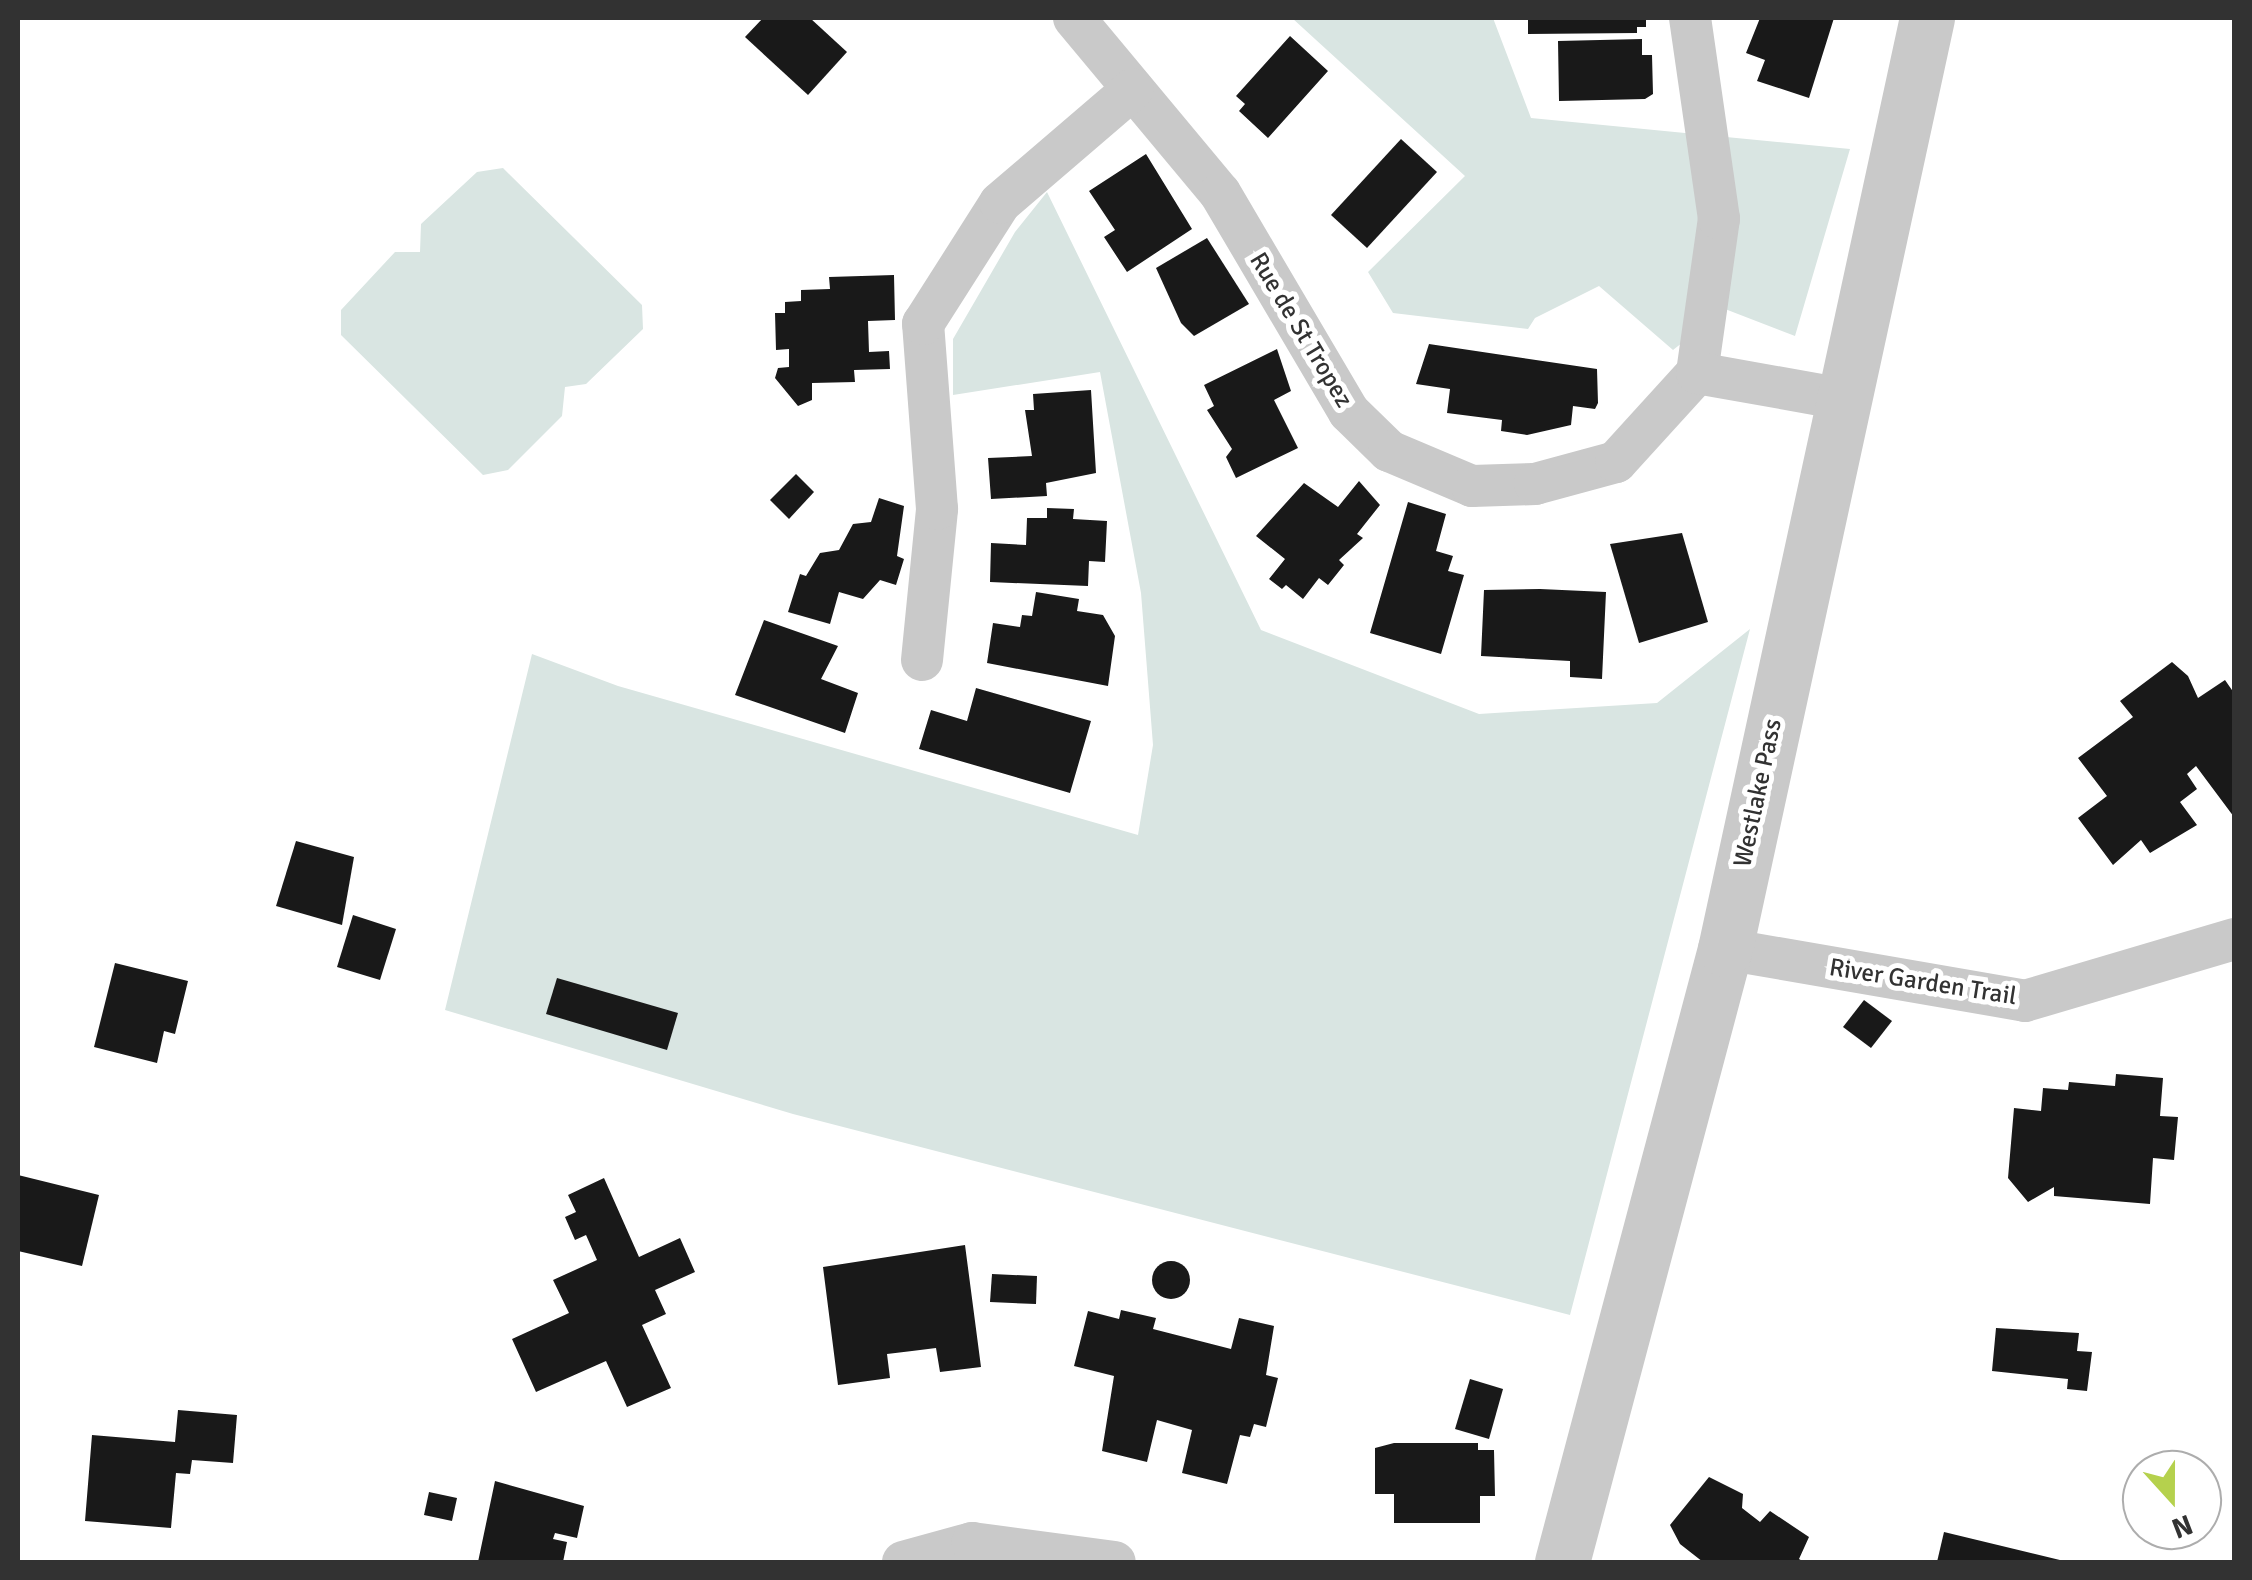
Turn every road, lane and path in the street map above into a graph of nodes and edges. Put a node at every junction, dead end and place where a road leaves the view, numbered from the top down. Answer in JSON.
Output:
{"nodes":[{"id":1,"x":1074,"y":18,"type":"edge"},
{"id":2,"x":1690,"y":18,"type":"edge"},
{"id":3,"x":1926,"y":18,"type":"edge"},
{"id":4,"x":1133,"y":88,"type":"junction"},
{"id":5,"x":1697,"y":374,"type":"junction"},
{"id":6,"x":1843,"y":399,"type":"junction"},
{"id":7,"x":922,"y":660,"type":"dead end"},
{"id":8,"x":2234,"y":939,"type":"edge"},
{"id":9,"x":1725,"y":948,"type":"junction"},
{"id":10,"x":903,"y":1562,"type":"edge"},
{"id":11,"x":1115,"y":1562,"type":"edge"},
{"id":12,"x":1562,"y":1562,"type":"edge"}],
"edges":[{"from":1,"to":4,"type":"street","name":"Rue de St Tropez"},
{"from":2,"to":5,"type":"street"},
{"from":3,"to":6,"type":"street","name":"Westlake Pass"},
{"from":4,"to":5,"type":"street","name":"Rue de St Tropez"},
{"from":4,"to":7,"type":"street"},
{"from":5,"to":6,"type":"street"},
{"from":6,"to":9,"type":"street","name":"Westlake Pass"},
{"from":8,"to":9,"type":"street","name":"River Garden Trail"},
{"from":9,"to":12,"type":"street","name":"Westlake Pass"},
{"from":10,"to":11,"type":"street"}]}
